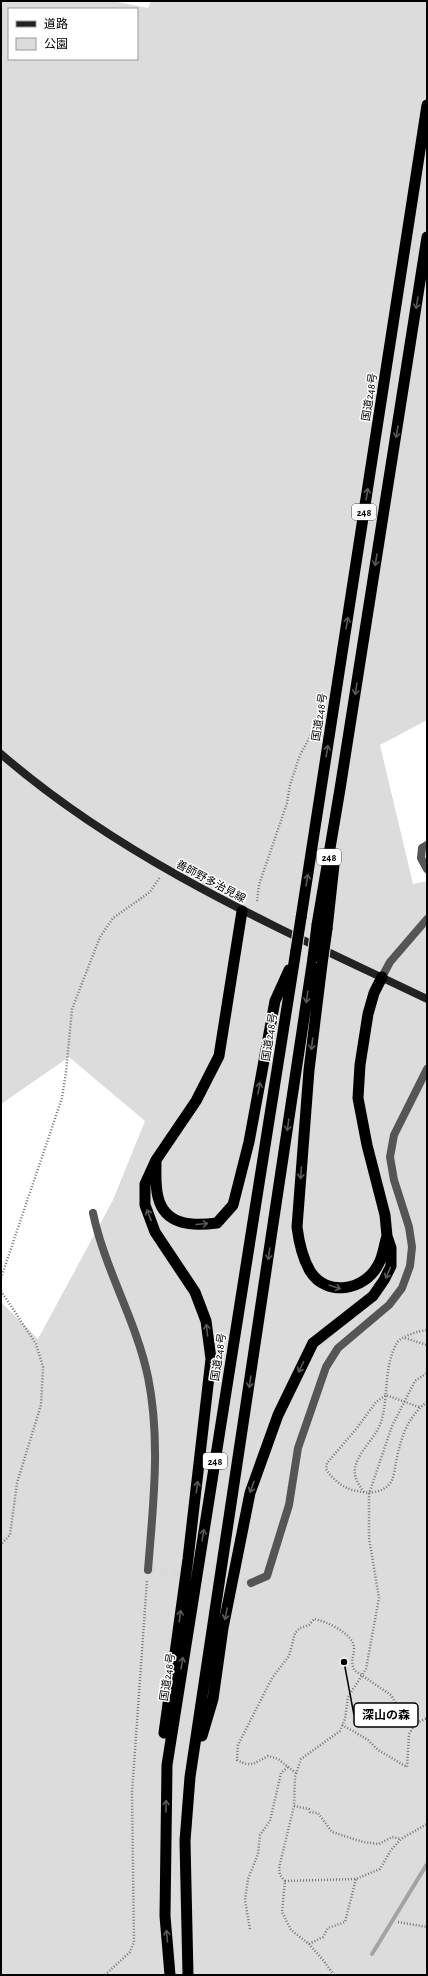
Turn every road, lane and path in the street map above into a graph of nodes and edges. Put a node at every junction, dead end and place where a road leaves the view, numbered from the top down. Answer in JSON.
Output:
{"nodes":[{"id":1,"x":427,"y":106,"type":"edge"},
{"id":2,"x":427,"y":237,"type":"edge"},
{"id":3,"x":312,"y":733,"type":"dead end"},
{"id":4,"x":1,"y":754,"type":"edge"},
{"id":5,"x":427,"y":845,"type":"edge"},
{"id":6,"x":164,"y":869,"type":"junction"},
{"id":7,"x":427,"y":869,"type":"edge"},
{"id":8,"x":257,"y":900,"type":"dead end"},
{"id":9,"x":242,"y":911,"type":"junction"},
{"id":10,"x":427,"y":919,"type":"edge"},
{"id":11,"x":295,"y":955,"type":"junction"},
{"id":12,"x":318,"y":961,"type":"junction"},
{"id":13,"x":382,"y":977,"type":"junction"},
{"id":14,"x":427,"y":999,"type":"edge"},
{"id":15,"x":427,"y":1069,"type":"edge"},
{"id":16,"x":156,"y":1160,"type":"junction"},
{"id":17,"x":93,"y":1213,"type":"dead end"},
{"id":18,"x":387,"y":1236,"type":"junction"},
{"id":19,"x":1,"y":1278,"type":"edge"},
{"id":20,"x":1,"y":1291,"type":"edge"},
{"id":21,"x":427,"y":1330,"type":"edge"},
{"id":22,"x":404,"y":1338,"type":"junction"},
{"id":23,"x":427,"y":1345,"type":"edge"},
{"id":24,"x":427,"y":1374,"type":"edge"},
{"id":25,"x":386,"y":1395,"type":"junction"},
{"id":26,"x":427,"y":1402,"type":"edge"},
{"id":27,"x":404,"y":1403,"type":"junction"},
{"id":28,"x":419,"y":1407,"type":"junction"},
{"id":29,"x":364,"y":1493,"type":"junction"},
{"id":30,"x":369,"y":1494,"type":"junction"},
{"id":31,"x":1,"y":1544,"type":"edge"},
{"id":32,"x":148,"y":1570,"type":"joint"},
{"id":33,"x":252,"y":1583,"type":"tunnel mouth"},
{"id":34,"x":361,"y":1675,"type":"junction"},
{"id":35,"x":427,"y":1718,"type":"edge"},
{"id":36,"x":415,"y":1724,"type":"junction"},
{"id":37,"x":342,"y":1725,"type":"junction"},
{"id":38,"x":167,"y":1765,"type":"junction"},
{"id":39,"x":288,"y":1766,"type":"junction"},
{"id":40,"x":296,"y":1773,"type":"junction"},
{"id":41,"x":190,"y":1777,"type":"junction"},
{"id":42,"x":294,"y":1806,"type":"junction"},
{"id":43,"x":427,"y":1824,"type":"edge"},
{"id":44,"x":402,"y":1839,"type":"junction"},
{"id":45,"x":356,"y":1880,"type":"junction"},
{"id":46,"x":285,"y":1882,"type":"junction"},
{"id":47,"x":398,"y":1922,"type":"dead end"},
{"id":48,"x":427,"y":1927,"type":"edge"},
{"id":49,"x":250,"y":1929,"type":"dead end"},
{"id":50,"x":309,"y":1944,"type":"junction"},
{"id":51,"x":105,"y":1975,"type":"edge"},
{"id":52,"x":170,"y":1975,"type":"edge"},
{"id":53,"x":188,"y":1975,"type":"edge"},
{"id":54,"x":334,"y":1975,"type":"edge"}],
"edges":[{"from":11,"to":1,"type":"highway","name":"国道248号","number":"248","one_way":true,"bridge":true},
{"from":2,"to":12,"type":"highway","number":"248","one_way":true,"bridge":true},
{"from":3,"to":8,"type":"path"},
{"from":4,"to":6,"type":"main road","name":"善師野多治見線"},
{"from":5,"to":7,"type":"street"},
{"from":6,"to":9,"type":"main road","name":"善師野多治見線"},
{"from":6,"to":19,"type":"path"},
{"from":9,"to":13,"type":"main road","name":"善師野多治見線"},
{"from":9,"to":16,"type":"highway"},
{"from":10,"to":13,"type":"street"},
{"from":16,"to":11,"type":"highway","one_way":true},
{"from":38,"to":11,"type":"highway","name":"国道248号","number":"248","one_way":true},
{"from":12,"to":18,"type":"highway","one_way":true},
{"from":12,"to":41,"type":"highway","number":"248","one_way":true},
{"from":13,"to":14,"type":"main road","name":"善師野多治見線"},
{"from":13,"to":18,"type":"highway"},
{"from":15,"to":33,"type":"street"},
{"from":38,"to":16,"type":"highway","one_way":true},
{"from":17,"to":32,"type":"street"},
{"from":18,"to":41,"type":"highway","one_way":true},
{"from":20,"to":31,"type":"path"},
{"from":21,"to":22,"type":"path"},
{"from":22,"to":23,"type":"path"},
{"from":22,"to":25,"type":"path"},
{"from":24,"to":27,"type":"path"},
{"from":25,"to":27,"type":"path"},
{"from":25,"to":29,"type":"path"},
{"from":25,"to":29,"type":"path"},
{"from":26,"to":28,"type":"path"},
{"from":27,"to":28,"type":"path"},
{"from":27,"to":30,"type":"path"},
{"from":28,"to":30,"type":"path"},
{"from":29,"to":30,"type":"path"},
{"from":30,"to":34,"type":"path"},
{"from":32,"to":51,"type":"path"},
{"from":34,"to":36,"type":"path"},
{"from":34,"to":37,"type":"path"},
{"from":34,"to":39,"type":"path"},
{"from":35,"to":36,"type":"path"},
{"from":36,"to":37,"type":"path"},
{"from":37,"to":40,"type":"path"},
{"from":52,"to":38,"type":"highway","name":"国道248号","number":"248","one_way":true},
{"from":39,"to":40,"type":"path"},
{"from":39,"to":49,"type":"path"},
{"from":40,"to":42,"type":"path"},
{"from":41,"to":53,"type":"highway","number":"248"},
{"from":42,"to":44,"type":"path"},
{"from":42,"to":46,"type":"path"},
{"from":43,"to":44,"type":"path"},
{"from":44,"to":45,"type":"path"},
{"from":45,"to":46,"type":"path"},
{"from":45,"to":50,"type":"path"},
{"from":46,"to":50,"type":"path"},
{"from":47,"to":48,"type":"path"},
{"from":50,"to":54,"type":"path"}]}
